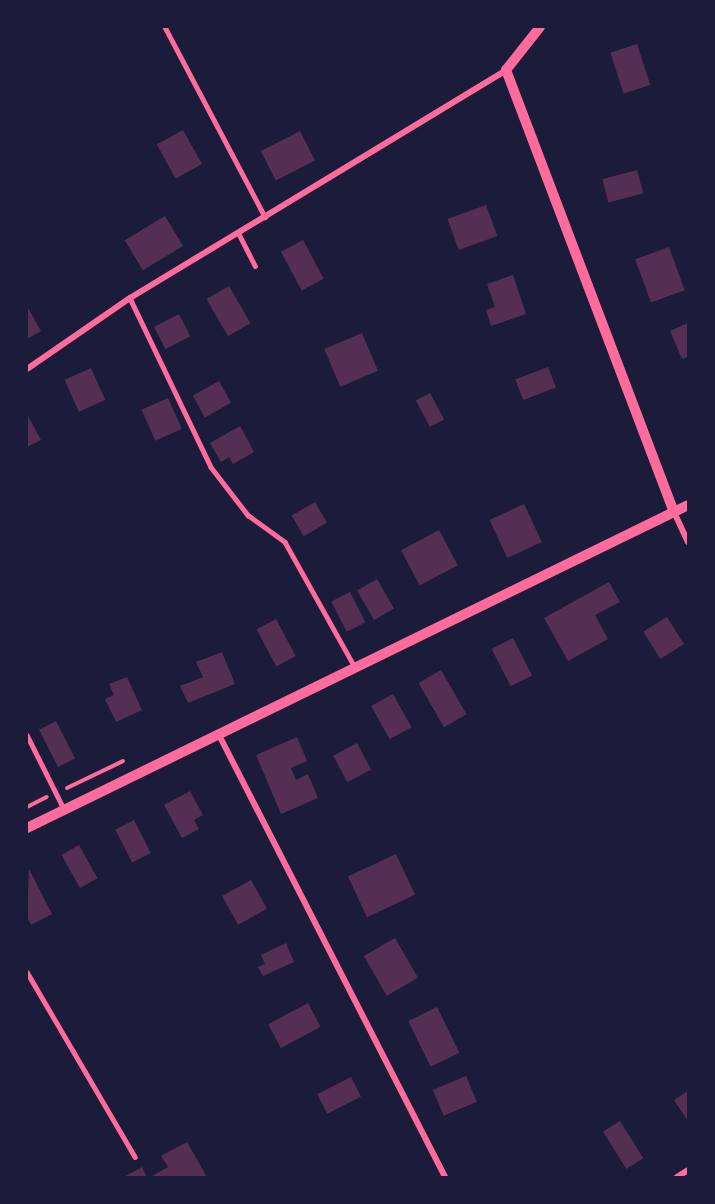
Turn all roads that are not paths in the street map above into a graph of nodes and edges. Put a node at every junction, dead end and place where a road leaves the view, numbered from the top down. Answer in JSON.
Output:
{"nodes":[{"id":1,"x":165,"y":27,"type":"edge"},
{"id":2,"x":540,"y":27,"type":"edge"},
{"id":3,"x":506,"y":70,"type":"junction"},
{"id":4,"x":265,"y":216,"type":"junction"},
{"id":5,"x":238,"y":232,"type":"junction"},
{"id":6,"x":255,"y":266,"type":"dead end"},
{"id":7,"x":129,"y":298,"type":"junction"},
{"id":8,"x":27,"y":369,"type":"edge"},
{"id":9,"x":688,"y":505,"type":"edge"},
{"id":10,"x":674,"y":512,"type":"junction"},
{"id":11,"x":688,"y":542,"type":"edge"},
{"id":12,"x":355,"y":667,"type":"junction"},
{"id":13,"x":27,"y":735,"type":"edge"},
{"id":14,"x":219,"y":735,"type":"junction"},
{"id":15,"x":64,"y":809,"type":"junction"},
{"id":16,"x":27,"y":828,"type":"edge"},
{"id":17,"x":27,"y":972,"type":"edge"},
{"id":18,"x":135,"y":1157,"type":"dead end"},
{"id":19,"x":688,"y":1170,"type":"edge"},
{"id":20,"x":445,"y":1177,"type":"edge"},
{"id":21,"x":677,"y":1177,"type":"edge"}],
"edges":[{"from":1,"to":4,"type":"lane"},
{"from":2,"to":3,"type":"street"},
{"from":3,"to":4,"type":"street"},
{"from":3,"to":10,"type":"street"},
{"from":4,"to":5,"type":"street"},
{"from":5,"to":6,"type":"lane"},
{"from":5,"to":7,"type":"street"},
{"from":7,"to":8,"type":"street"},
{"from":7,"to":12,"type":"lane"},
{"from":9,"to":10,"type":"street"},
{"from":10,"to":11,"type":"street"},
{"from":10,"to":12,"type":"street"},
{"from":12,"to":14,"type":"street"},
{"from":13,"to":15,"type":"lane"},
{"from":14,"to":15,"type":"street"},
{"from":14,"to":20,"type":"street"},
{"from":15,"to":16,"type":"street"},
{"from":17,"to":18,"type":"lane"},
{"from":19,"to":21,"type":"street"}]}
